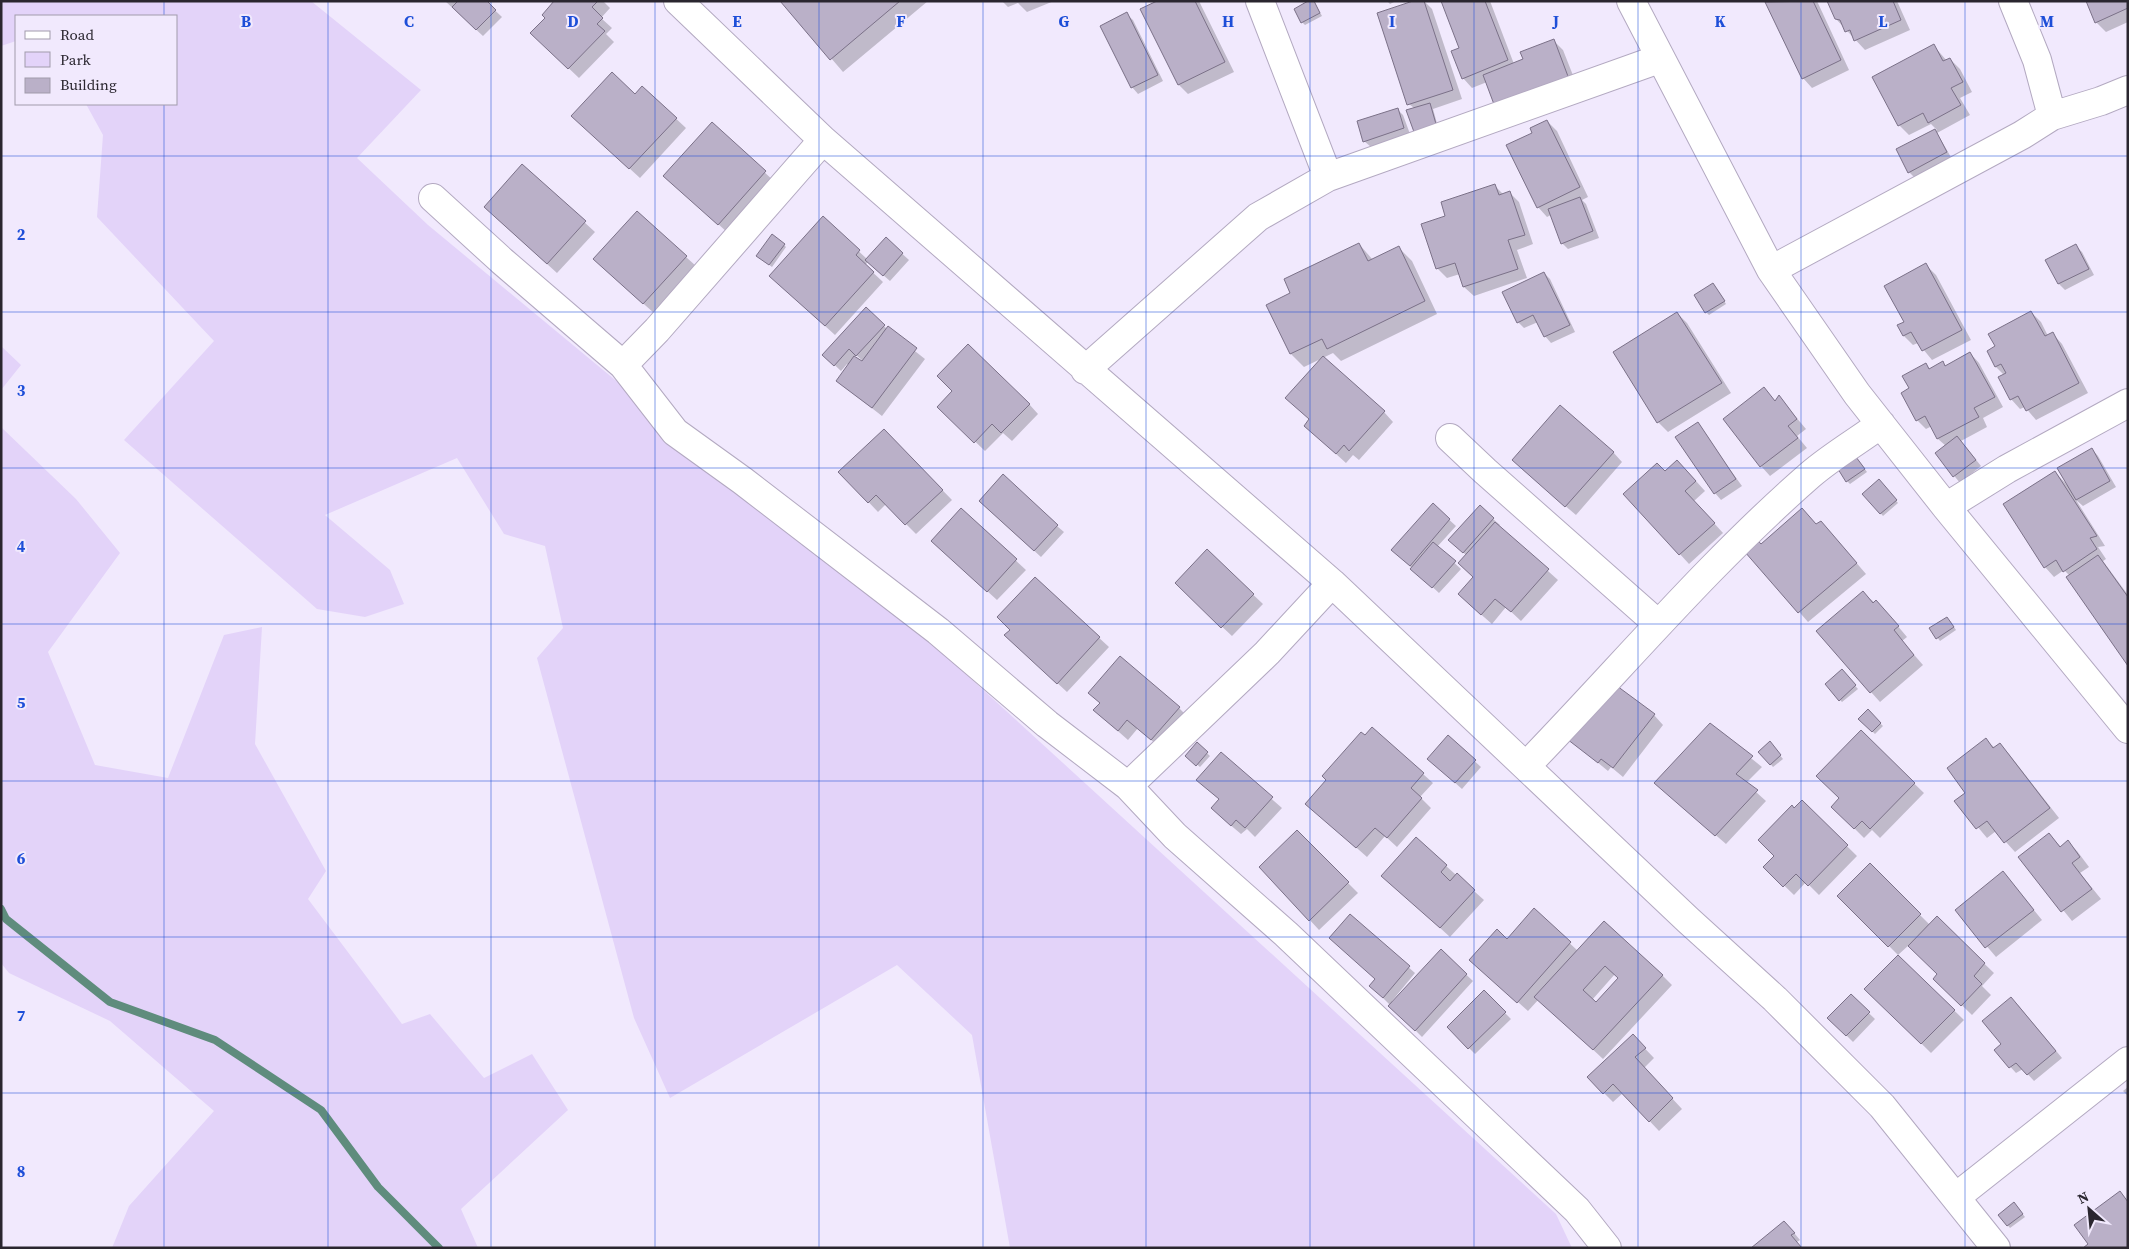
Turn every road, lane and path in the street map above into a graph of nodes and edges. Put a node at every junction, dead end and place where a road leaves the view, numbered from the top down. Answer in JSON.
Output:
{"nodes":[{"id":1,"x":678,"y":1,"type":"edge"},
{"id":2,"x":1260,"y":1,"type":"edge"},
{"id":3,"x":1631,"y":1,"type":"edge"},
{"id":4,"x":2013,"y":1,"type":"edge"},
{"id":5,"x":1659,"y":59,"type":"junction"},
{"id":6,"x":2128,"y":90,"type":"edge"},
{"id":7,"x":2052,"y":116,"type":"junction"},
{"id":8,"x":823,"y":140,"type":"junction"},
{"id":9,"x":1328,"y":177,"type":"junction"},
{"id":10,"x":433,"y":198,"type":"dead end"},
{"id":11,"x":1771,"y":270,"type":"junction"},
{"id":12,"x":623,"y":365,"type":"junction"},
{"id":13,"x":1085,"y":370,"type":"junction"},
{"id":14,"x":2128,"y":403,"type":"edge"},
{"id":15,"x":1881,"y":424,"type":"junction"},
{"id":16,"x":1450,"y":438,"type":"dead end"},
{"id":17,"x":1946,"y":507,"type":"junction"},
{"id":18,"x":1332,"y":584,"type":"junction"},
{"id":19,"x":1658,"y":624,"type":"junction"},
{"id":20,"x":2128,"y":729,"type":"edge"},
{"id":21,"x":1527,"y":765,"type":"junction"},
{"id":22,"x":1128,"y":786,"type":"junction"},
{"id":23,"x":2128,"y":1061,"type":"edge"},
{"id":24,"x":1956,"y":1197,"type":"junction"},
{"id":25,"x":1607,"y":1248,"type":"edge"},
{"id":26,"x":1996,"y":1248,"type":"edge"}],
"edges":[{"from":1,"to":8,"type":"street"},
{"from":2,"to":9,"type":"street"},
{"from":3,"to":5,"type":"street"},
{"from":4,"to":7,"type":"street"},
{"from":5,"to":9,"type":"street"},
{"from":5,"to":11,"type":"street"},
{"from":6,"to":7,"type":"street"},
{"from":7,"to":11,"type":"street"},
{"from":8,"to":12,"type":"street"},
{"from":8,"to":13,"type":"street"},
{"from":9,"to":13,"type":"street"},
{"from":10,"to":12,"type":"street"},
{"from":11,"to":15,"type":"street"},
{"from":12,"to":22,"type":"street"},
{"from":13,"to":18,"type":"street"},
{"from":14,"to":17,"type":"street"},
{"from":15,"to":17,"type":"street"},
{"from":15,"to":19,"type":"street"},
{"from":16,"to":19,"type":"street"},
{"from":17,"to":20,"type":"street"},
{"from":18,"to":21,"type":"street"},
{"from":18,"to":22,"type":"street"},
{"from":19,"to":21,"type":"street"},
{"from":21,"to":24,"type":"street"},
{"from":22,"to":25,"type":"street"},
{"from":23,"to":24,"type":"street"},
{"from":24,"to":26,"type":"street"}]}
